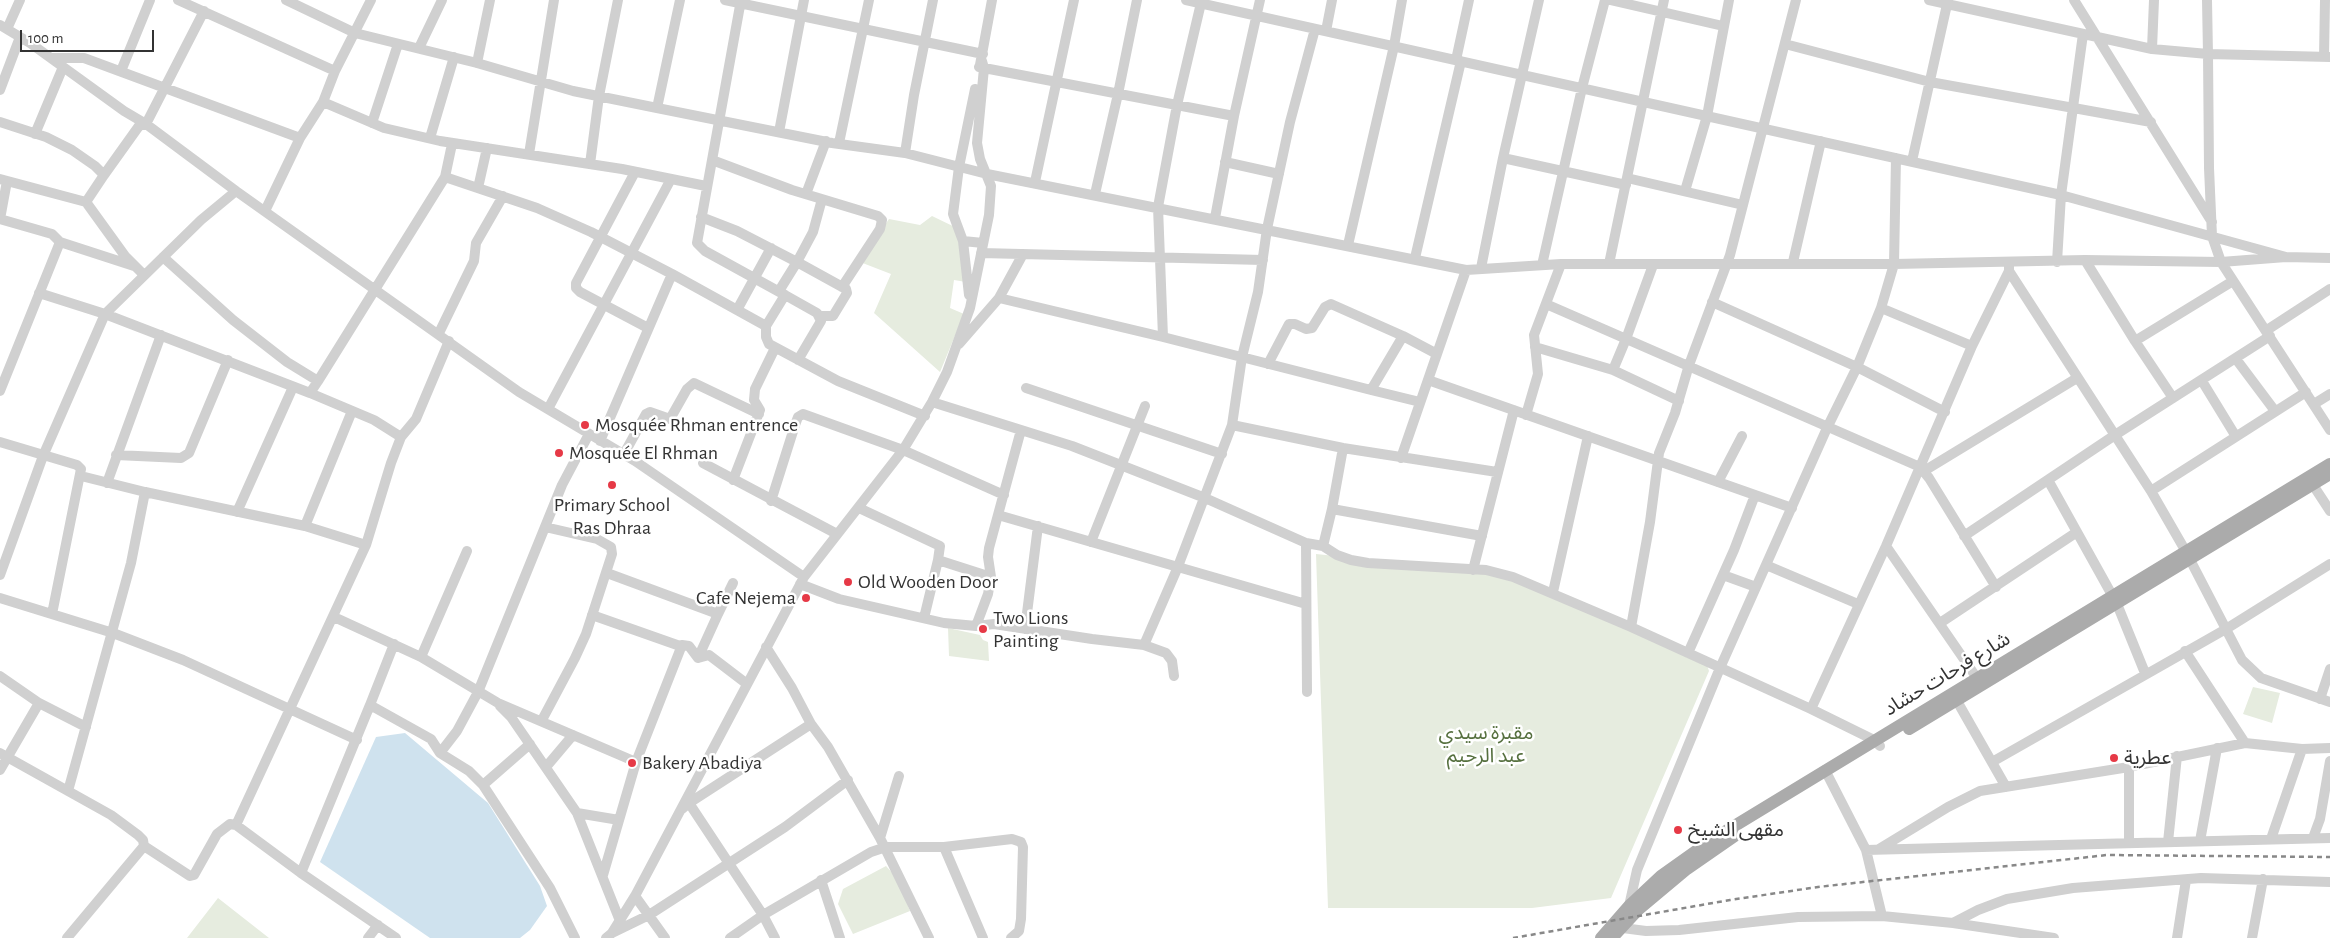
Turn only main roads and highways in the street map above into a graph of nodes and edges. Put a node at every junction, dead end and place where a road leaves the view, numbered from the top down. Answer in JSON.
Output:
{"nodes":[{"id":1,"x":2330,"y":464,"type":"edge"},
{"id":2,"x":2330,"y":474,"type":"edge"},
{"id":3,"x":2278,"y":500,"type":"junction"},
{"id":4,"x":1615,"y":931,"type":"edge"},
{"id":5,"x":1601,"y":938,"type":"edge"}],
"edges":[{"from":1,"to":3,"type":"main road","name":"شارع فرحات حشاد"},
{"from":2,"to":3,"type":"main road","name":"شارع فرحات حشاد"},
{"from":3,"to":4,"type":"main road","name":"شارع فرحات حشاد"},
{"from":4,"to":5,"type":"main road","name":"شارع فرحات حشاد"}]}
